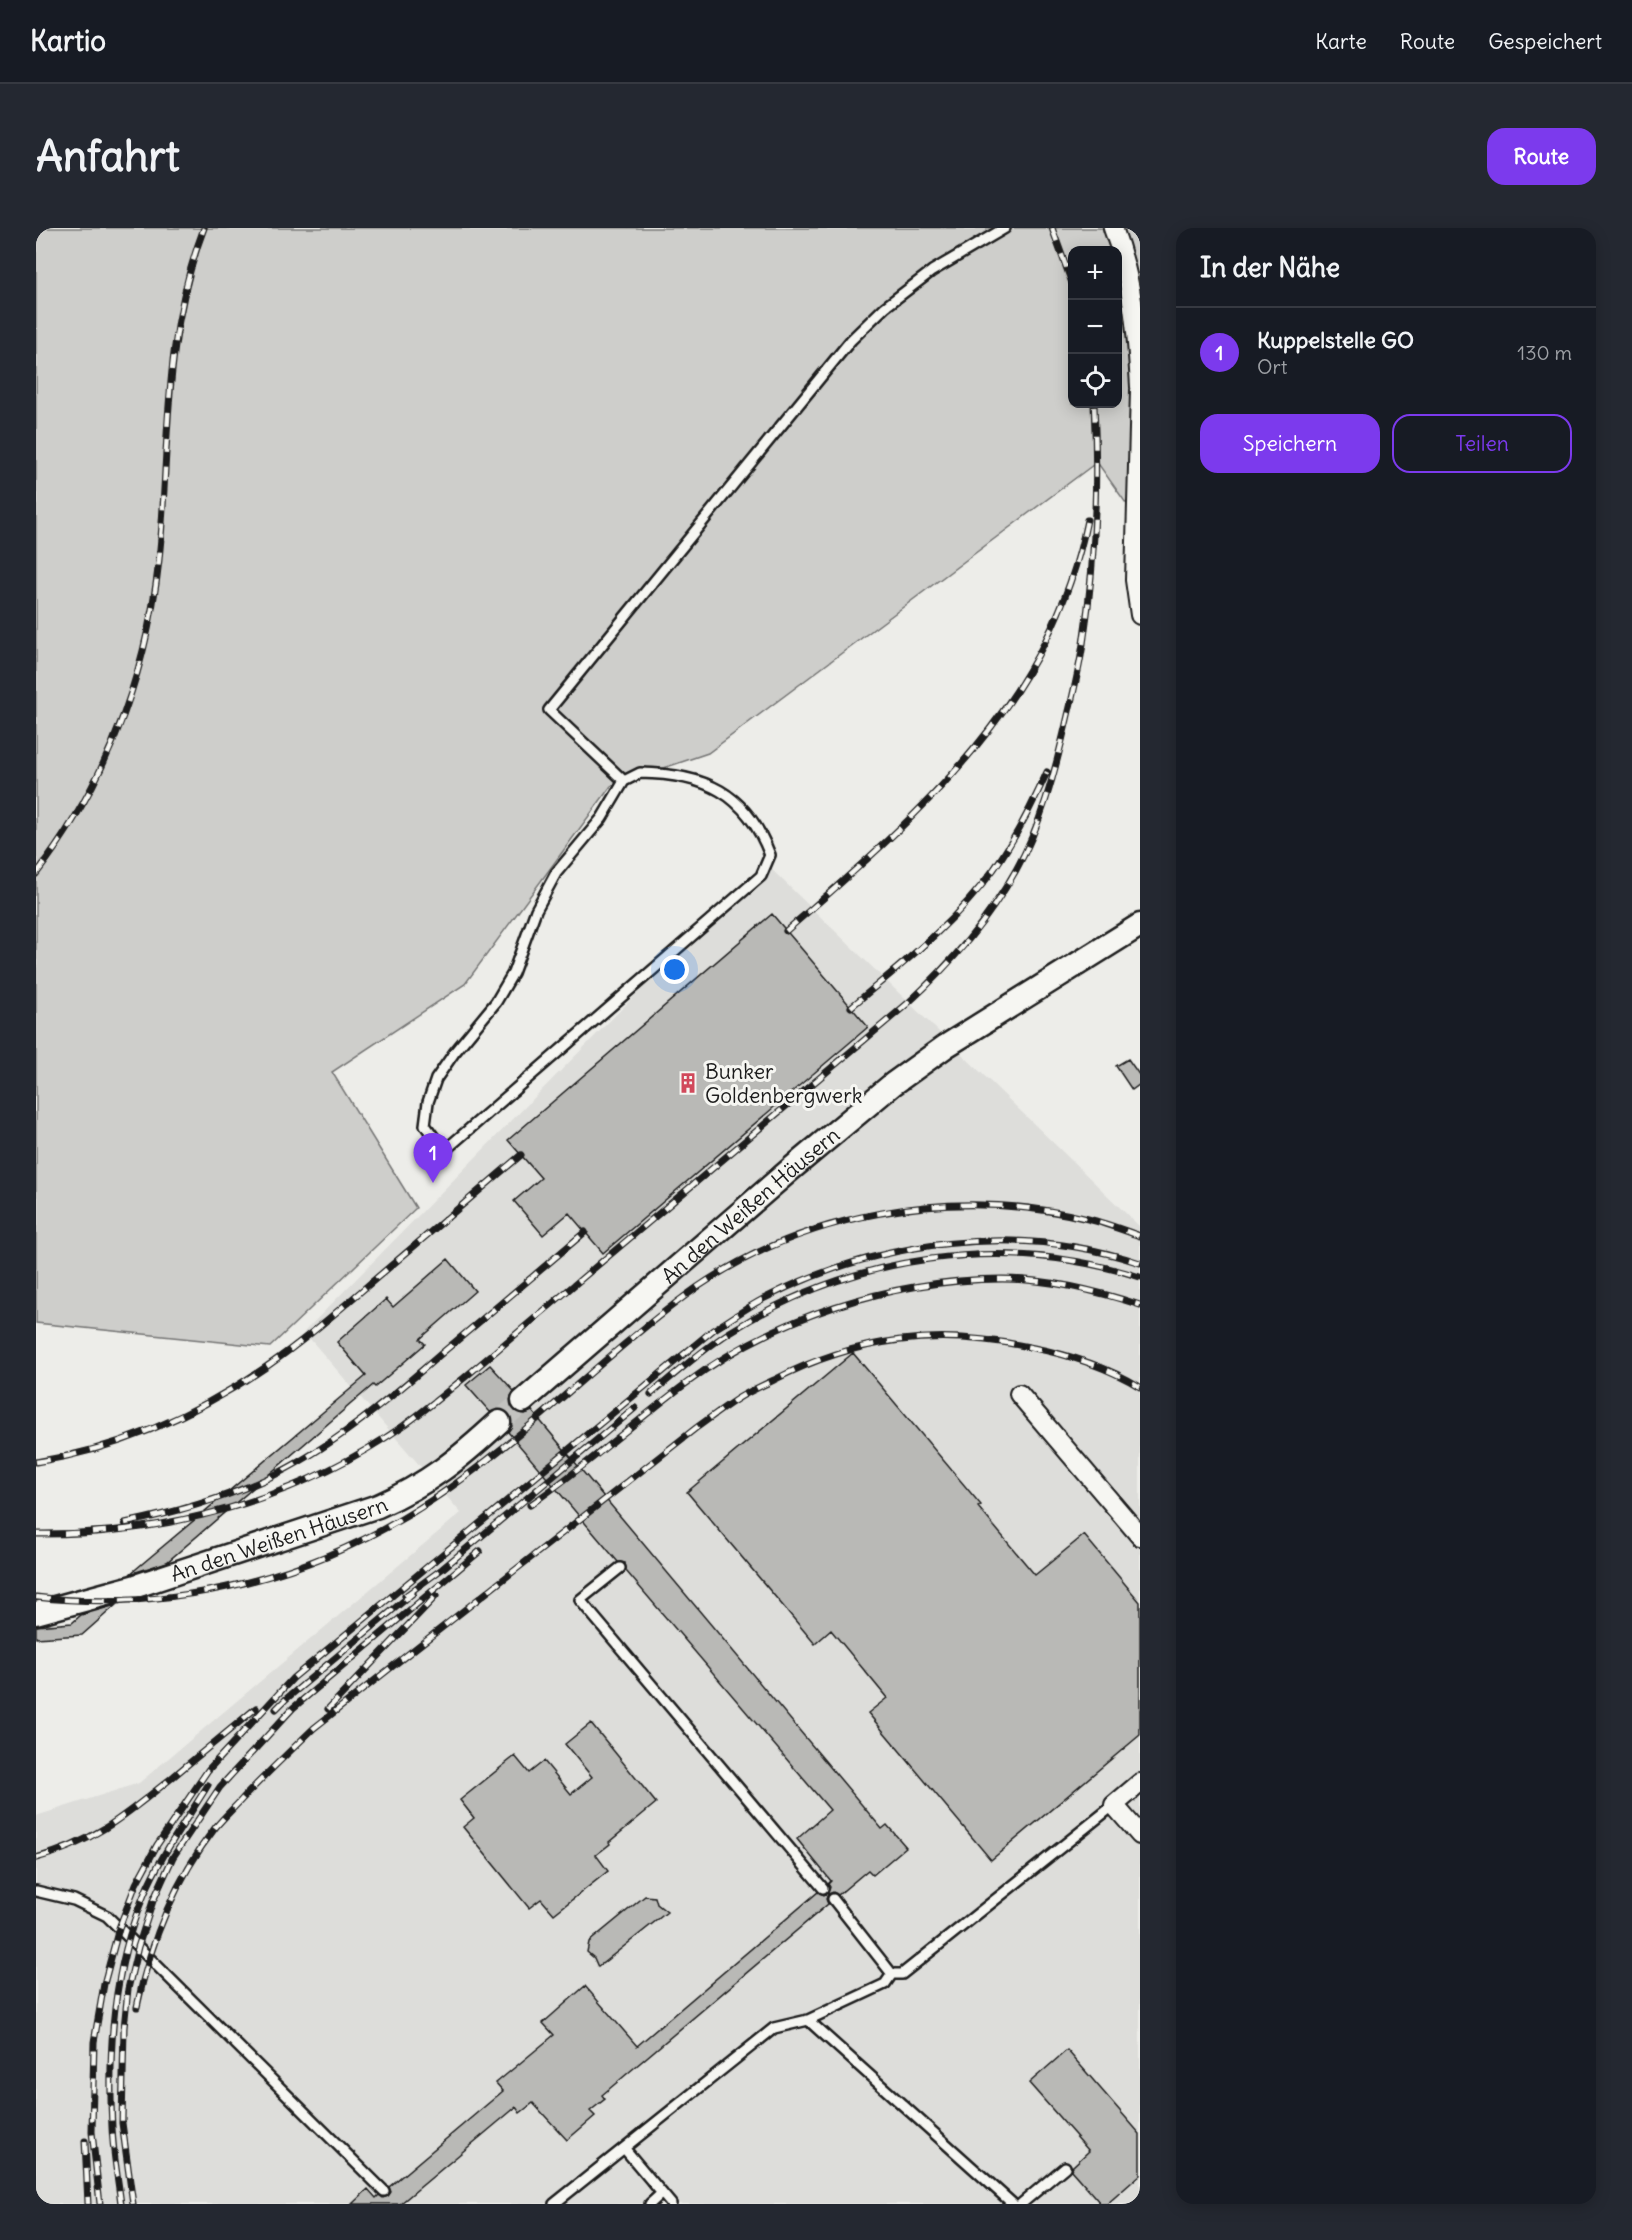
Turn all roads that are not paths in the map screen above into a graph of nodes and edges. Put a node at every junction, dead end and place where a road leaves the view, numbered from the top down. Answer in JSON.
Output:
{"nodes":[{"id":1,"x":1005,"y":228,"type":"edge"},
{"id":2,"x":1113,"y":228,"type":"edge"},
{"id":3,"x":1140,"y":388,"type":"edge"},
{"id":4,"x":1140,"y":615,"type":"edge"},
{"id":5,"x":624,"y":782,"type":"junction"},
{"id":6,"x":1140,"y":925,"type":"edge"},
{"id":7,"x":1019,"y":1394,"type":"dead end"},
{"id":8,"x":524,"y":1401,"type":"tunnel mouth"},
{"id":9,"x":499,"y":1422,"type":"tunnel mouth"},
{"id":10,"x":1140,"y":1536,"type":"edge"},
{"id":11,"x":620,"y":1568,"type":"dead end"},
{"id":12,"x":36,"y":1613,"type":"edge"},
{"id":13,"x":1140,"y":1783,"type":"edge"},
{"id":14,"x":1114,"y":1805,"type":"junction"},
{"id":15,"x":1140,"y":1835,"type":"edge"},
{"id":16,"x":824,"y":1888,"type":"dead end"},
{"id":17,"x":36,"y":1891,"type":"edge"},
{"id":18,"x":833,"y":1899,"type":"dead end"},
{"id":19,"x":892,"y":1974,"type":"junction"},
{"id":20,"x":808,"y":2020,"type":"junction"},
{"id":21,"x":624,"y":2148,"type":"junction"},
{"id":22,"x":1065,"y":2168,"type":"dead end"},
{"id":23,"x":384,"y":2191,"type":"dead end"},
{"id":24,"x":662,"y":2193,"type":"junction"},
{"id":25,"x":554,"y":2204,"type":"edge"},
{"id":26,"x":650,"y":2204,"type":"edge"},
{"id":27,"x":671,"y":2204,"type":"edge"},
{"id":28,"x":1013,"y":2204,"type":"edge"},
{"id":29,"x":1021,"y":2204,"type":"edge"}],
"edges":[{"from":1,"to":5,"type":"lane"},
{"from":2,"to":3,"type":"street"},
{"from":3,"to":4,"type":"street"},
{"from":5,"to":5,"type":"lane"},
{"from":6,"to":8,"type":"street","name":"An den Weißen Häusern"},
{"from":7,"to":10,"type":"street"},
{"from":9,"to":12,"type":"street","name":"An den Weißen Häusern"},
{"from":11,"to":16,"type":"lane"},
{"from":13,"to":14,"type":"street"},
{"from":14,"to":15,"type":"street"},
{"from":14,"to":19,"type":"lane"},
{"from":17,"to":23,"type":"lane"},
{"from":18,"to":19,"type":"lane"},
{"from":19,"to":20,"type":"lane"},
{"from":20,"to":21,"type":"lane"},
{"from":20,"to":28,"type":"lane"},
{"from":21,"to":24,"type":"lane"},
{"from":21,"to":25,"type":"lane"},
{"from":22,"to":29,"type":"lane"},
{"from":24,"to":26,"type":"lane"},
{"from":24,"to":27,"type":"lane"}]}
